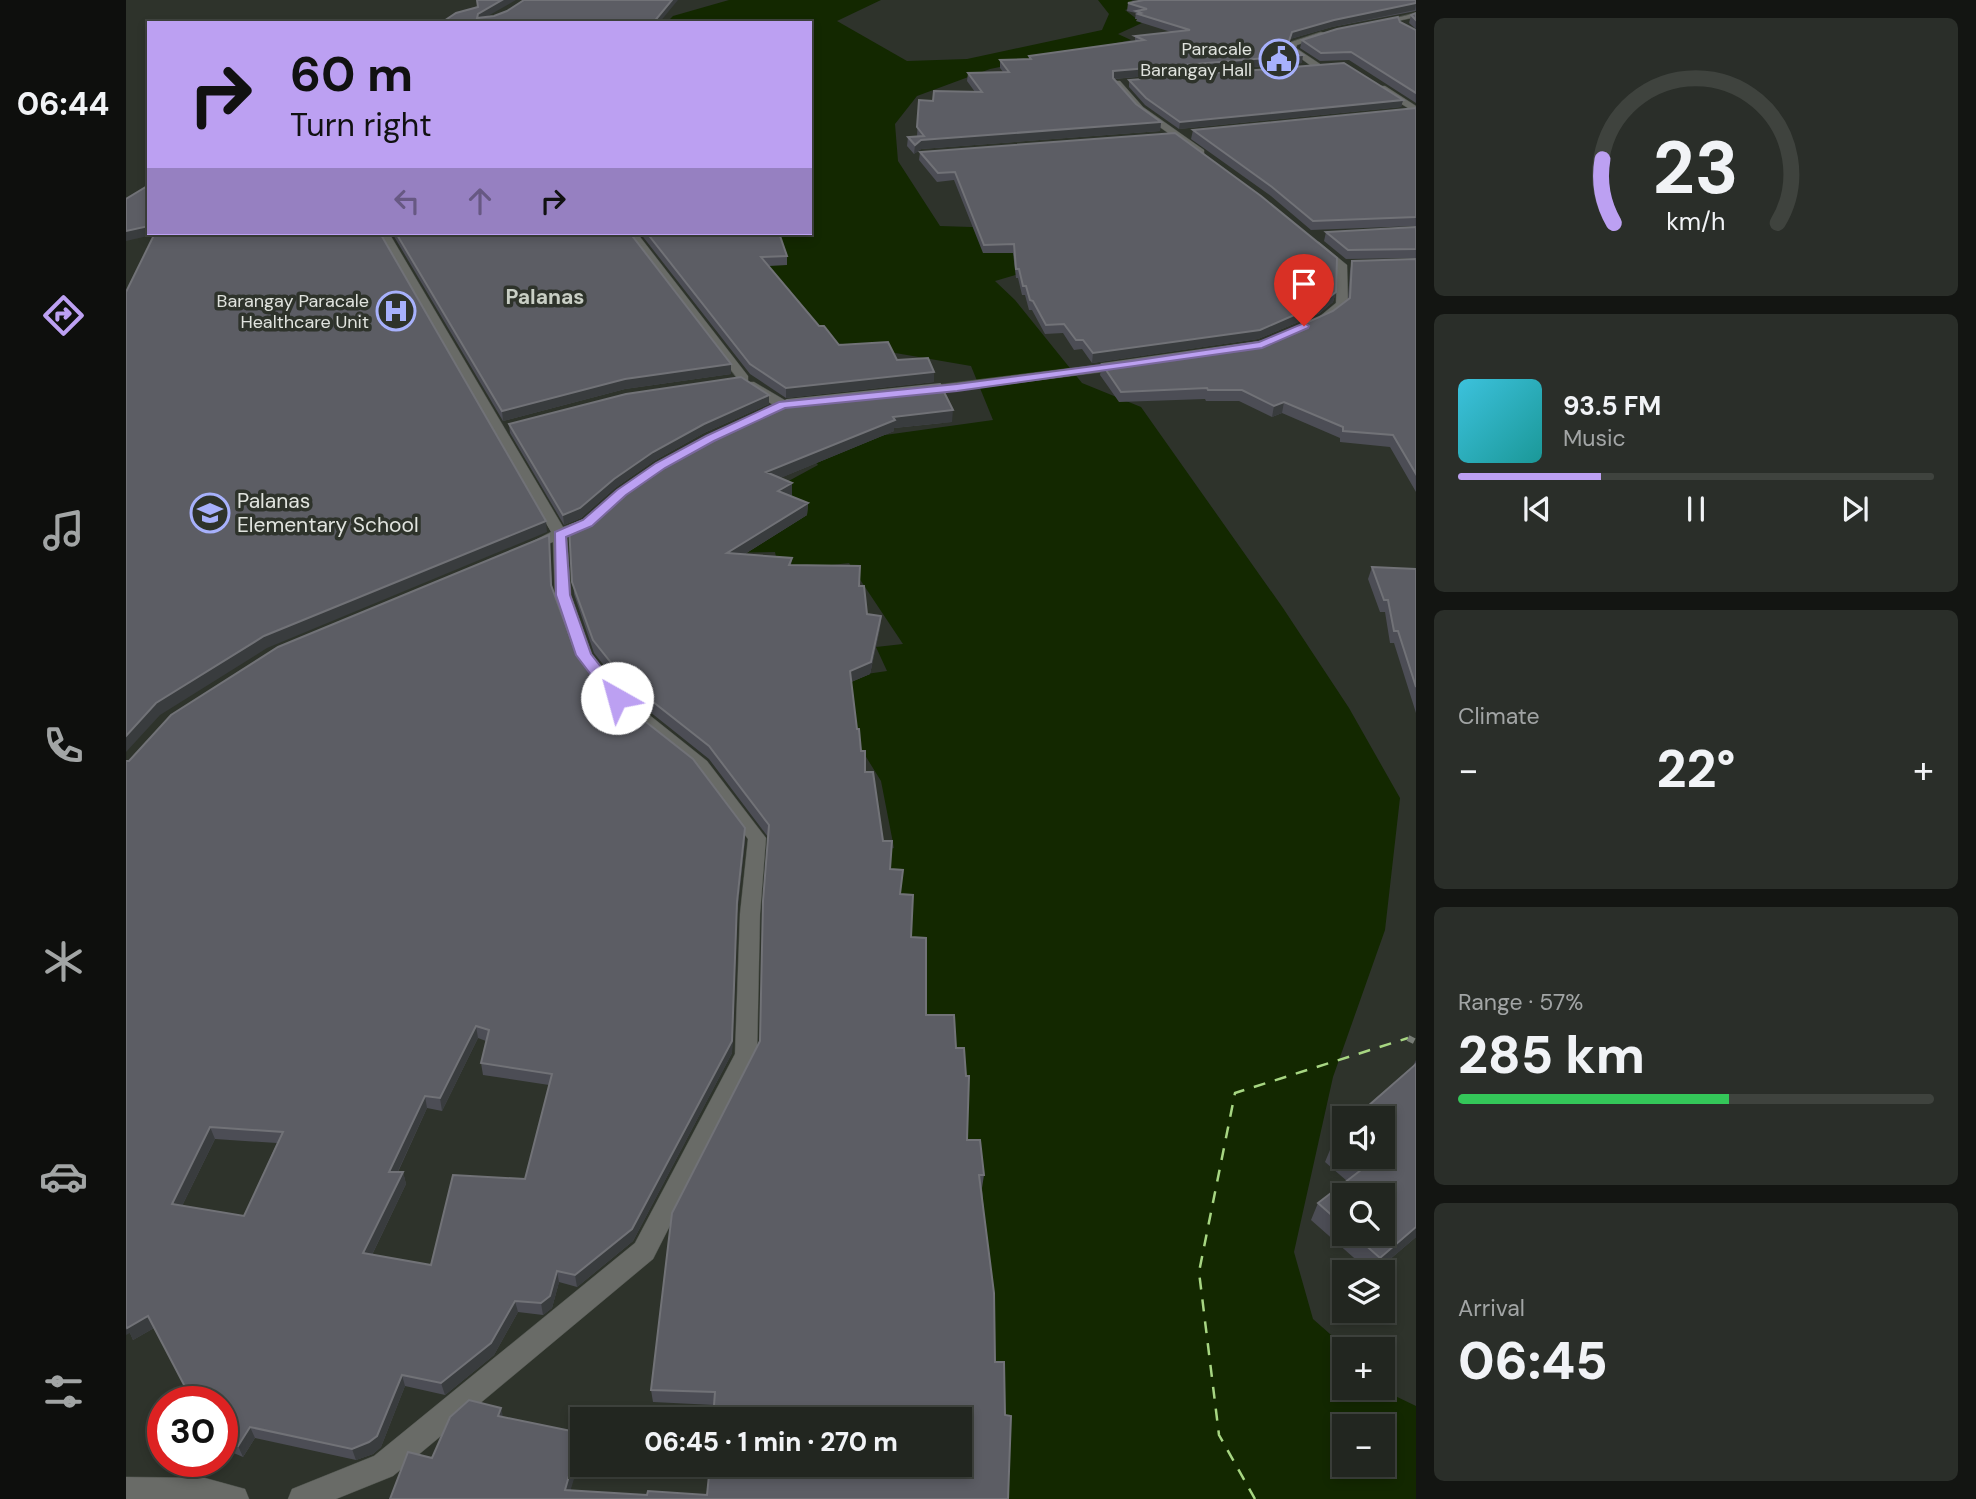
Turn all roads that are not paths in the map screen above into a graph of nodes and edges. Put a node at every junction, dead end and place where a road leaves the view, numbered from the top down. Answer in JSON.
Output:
{"nodes":[{"id":1,"x":1416,"y":15,"type":"edge"},
{"id":2,"x":1403,"y":18,"type":"junction"},
{"id":3,"x":1368,"y":25,"type":"edge"},
{"id":4,"x":1408,"y":29,"type":"edge"},
{"id":5,"x":1333,"y":32,"type":"edge"},
{"id":6,"x":1304,"y":67,"type":"edge"},
{"id":7,"x":1130,"y":82,"type":"edge"},
{"id":8,"x":1376,"y":84,"type":"edge"},
{"id":9,"x":1416,"y":111,"type":"edge"},
{"id":10,"x":1403,"y":113,"type":"edge"},
{"id":11,"x":1191,"y":133,"type":"edge"},
{"id":12,"x":1177,"y":135,"type":"junction"},
{"id":13,"x":1164,"y":136,"type":"edge"},
{"id":14,"x":1210,"y":159,"type":"edge"},
{"id":15,"x":385,"y":235,"type":"edge"},
{"id":16,"x":634,"y":235,"type":"edge"},
{"id":17,"x":1323,"y":235,"type":"edge"},
{"id":18,"x":1312,"y":323,"type":"edge"},
{"id":19,"x":1132,"y":365,"type":"edge"},
{"id":20,"x":744,"y":379,"type":"junction"},
{"id":21,"x":725,"y":382,"type":"edge"},
{"id":22,"x":904,"y":393,"type":"edge"},
{"id":23,"x":761,"y":414,"type":"edge"},
{"id":24,"x":596,"y":515,"type":"edge"},
{"id":25,"x":560,"y":535,"type":"junction"},
{"id":26,"x":510,"y":556,"type":"edge"},
{"id":27,"x":126,"y":1491,"type":"edge"},
{"id":28,"x":235,"y":1499,"type":"edge"},
{"id":29,"x":302,"y":1499,"type":"edge"}],
"edges":[{"from":1,"to":2,"type":"street"},
{"from":2,"to":3,"type":"street"},
{"from":2,"to":4,"type":"street"},
{"from":5,"to":6,"type":"street"},
{"from":7,"to":12,"type":"street"},
{"from":8,"to":9,"type":"street"},
{"from":9,"to":10,"type":"street"},
{"from":11,"to":12,"type":"street"},
{"from":12,"to":13,"type":"street"},
{"from":12,"to":14,"type":"street"},
{"from":15,"to":25,"type":"street"},
{"from":16,"to":20,"type":"street"},
{"from":17,"to":18,"type":"street"},
{"from":19,"to":22,"type":"street"},
{"from":20,"to":21,"type":"street"},
{"from":20,"to":23,"type":"street"},
{"from":24,"to":25,"type":"street"},
{"from":25,"to":26,"type":"street"},
{"from":25,"to":29,"type":"street"},
{"from":27,"to":28,"type":"street"}]}
